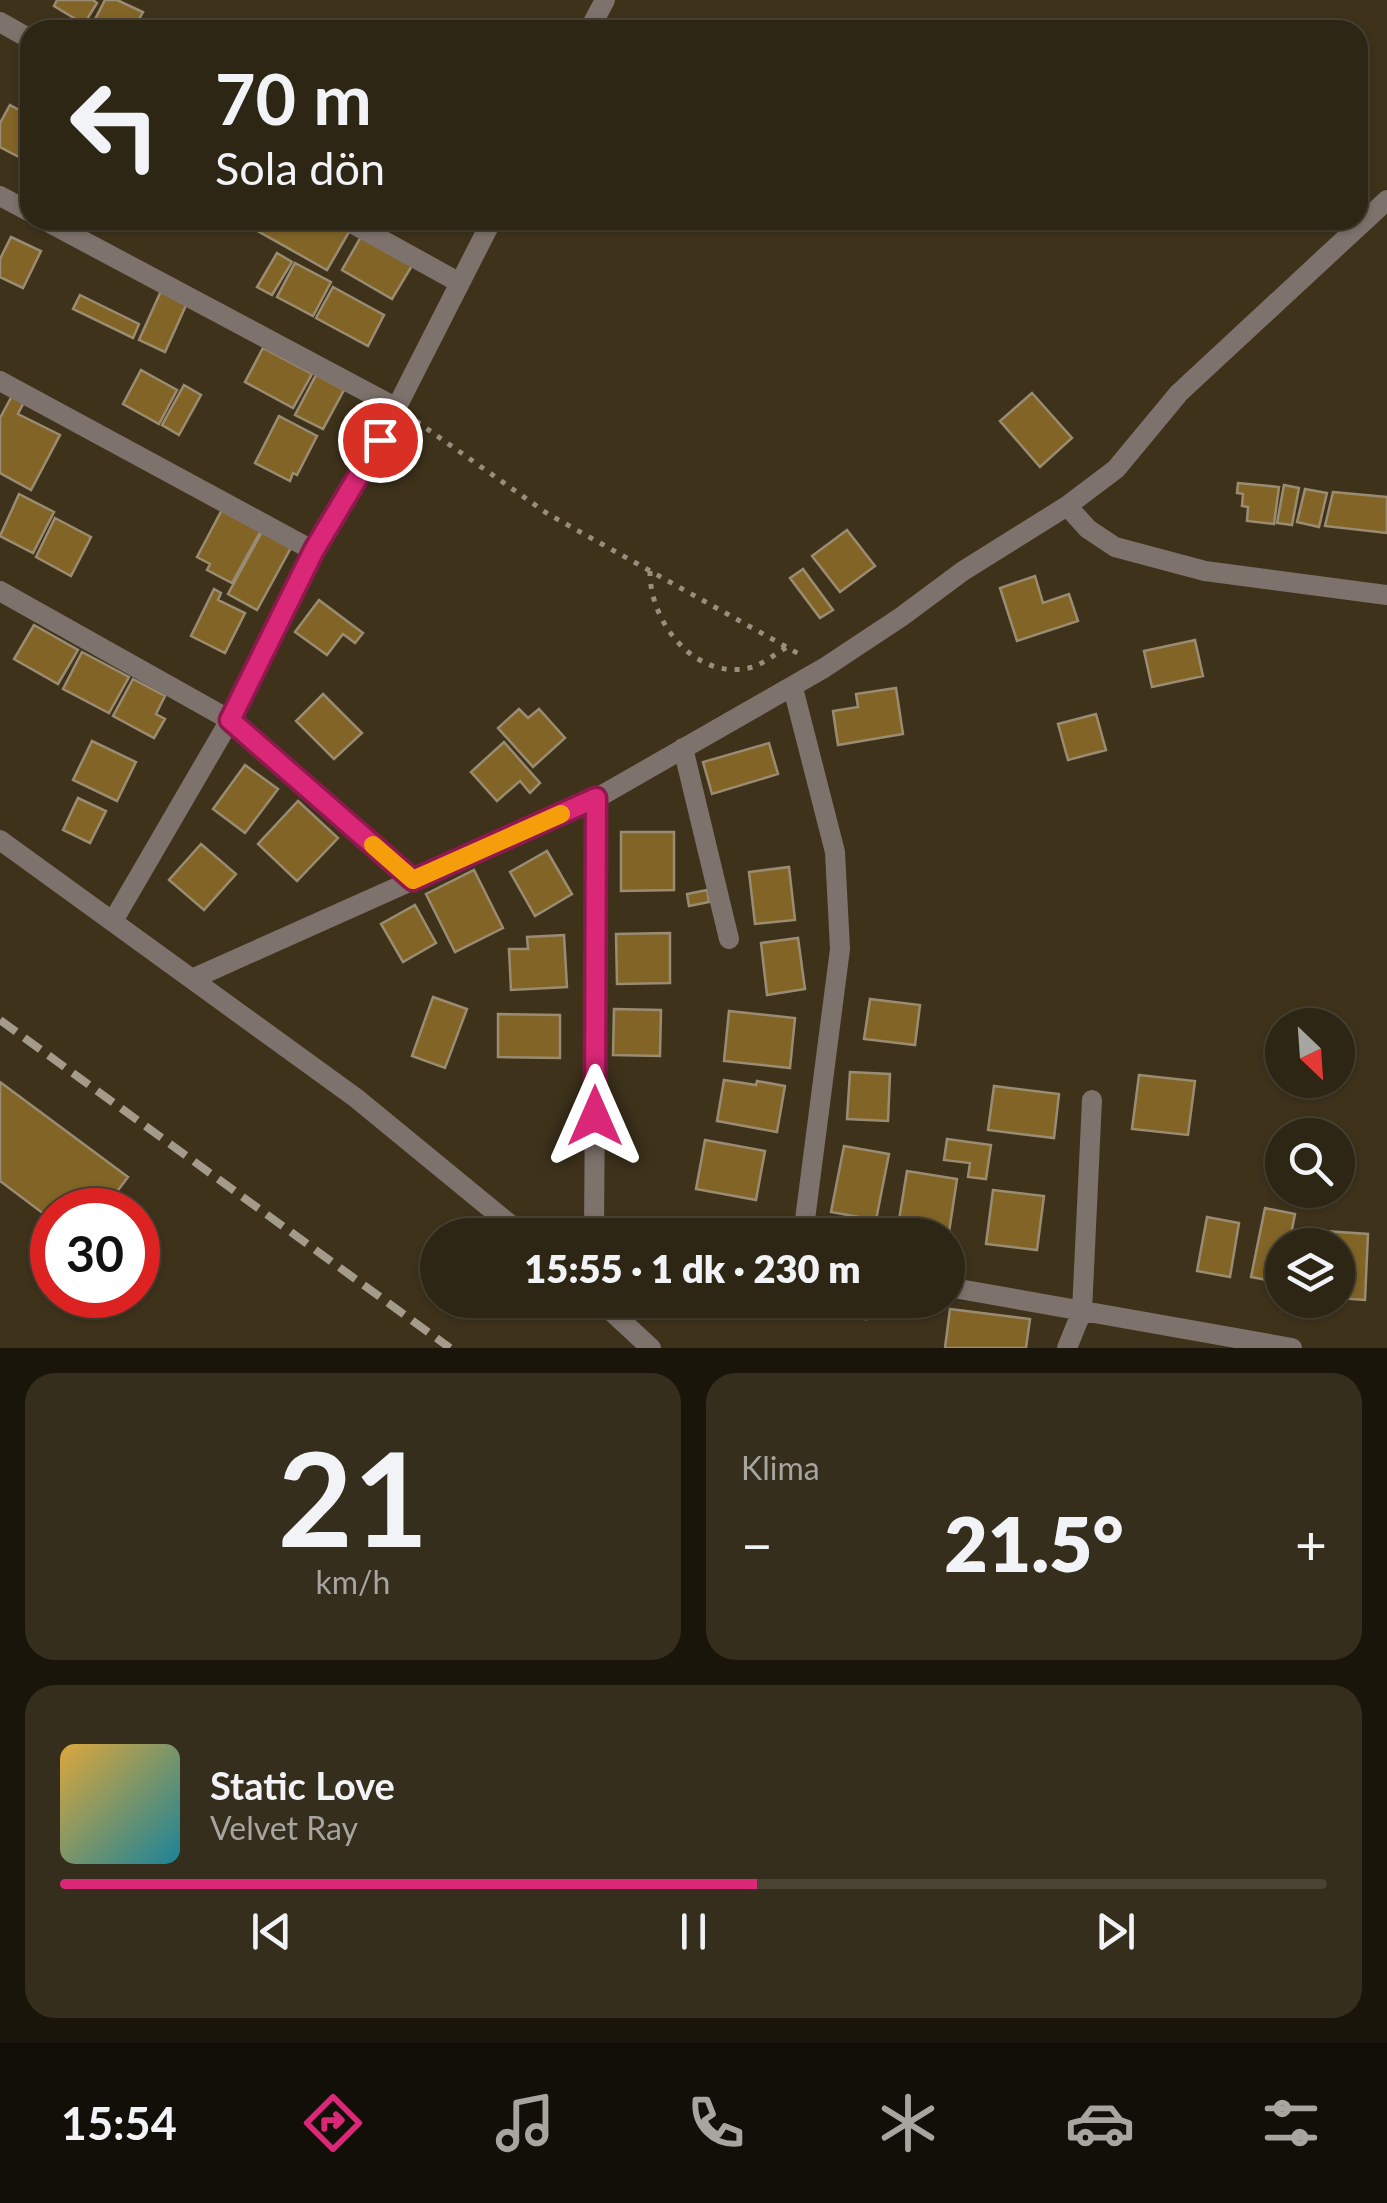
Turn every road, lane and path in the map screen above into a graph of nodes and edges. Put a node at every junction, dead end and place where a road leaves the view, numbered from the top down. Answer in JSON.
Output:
{"nodes":[{"id":1,"x":1387,"y":200,"type":"edge"},
{"id":2,"x":1368,"y":218,"type":"edge"},
{"id":3,"x":63,"y":230,"type":"edge"},
{"id":4,"x":364,"y":230,"type":"edge"},
{"id":5,"x":487,"y":230,"type":"edge"},
{"id":6,"x":1355,"y":230,"type":"edge"},
{"id":7,"x":460,"y":284,"type":"junction"},
{"id":8,"x":0,"y":381,"type":"edge"},
{"id":9,"x":396,"y":408,"type":"junction"},
{"id":10,"x":1067,"y":506,"type":"junction"},
{"id":11,"x":314,"y":550,"type":"junction"},
{"id":12,"x":650,"y":571,"type":"junction"},
{"id":13,"x":0,"y":590,"type":"edge"},
{"id":14,"x":1387,"y":595,"type":"edge"},
{"id":15,"x":788,"y":647,"type":"junction"},
{"id":16,"x":824,"y":668,"type":"junction"},
{"id":17,"x":793,"y":688,"type":"junction"},
{"id":18,"x":230,"y":720,"type":"junction"},
{"id":19,"x":683,"y":748,"type":"junction"},
{"id":20,"x":596,"y":798,"type":"junction"},
{"id":21,"x":0,"y":840,"type":"edge"},
{"id":22,"x":413,"y":880,"type":"junction"},
{"id":23,"x":112,"y":921,"type":"junction"},
{"id":24,"x":728,"y":939,"type":"dead end"},
{"id":25,"x":192,"y":979,"type":"junction"},
{"id":26,"x":1092,"y":1100,"type":"dead end"},
{"id":27,"x":501,"y":1218,"type":"edge"},
{"id":28,"x":595,"y":1218,"type":"edge"},
{"id":29,"x":805,"y":1218,"type":"edge"},
{"id":30,"x":965,"y":1290,"type":"edge"},
{"id":31,"x":1082,"y":1311,"type":"junction"},
{"id":32,"x":618,"y":1318,"type":"edge"},
{"id":33,"x":651,"y":1348,"type":"edge"},
{"id":34,"x":1067,"y":1348,"type":"edge"},
{"id":35,"x":1292,"y":1348,"type":"edge"}],
"edges":[{"from":1,"to":2,"type":"street"},
{"from":3,"to":9,"type":"street"},
{"from":4,"to":7,"type":"street"},
{"from":5,"to":7,"type":"street"},
{"from":6,"to":10,"type":"street"},
{"from":7,"to":9,"type":"street"},
{"from":8,"to":11,"type":"street"},
{"from":9,"to":11,"type":"street"},
{"from":9,"to":12,"type":"path"},
{"from":10,"to":14,"type":"street"},
{"from":10,"to":16,"type":"street"},
{"from":11,"to":18,"type":"street"},
{"from":12,"to":15,"type":"path"},
{"from":12,"to":15,"type":"path"},
{"from":13,"to":18,"type":"street"},
{"from":15,"to":16,"type":"path"},
{"from":16,"to":17,"type":"street"},
{"from":17,"to":19,"type":"street"},
{"from":17,"to":29,"type":"street"},
{"from":18,"to":22,"type":"street"},
{"from":18,"to":23,"type":"street"},
{"from":19,"to":20,"type":"street"},
{"from":19,"to":24,"type":"street"},
{"from":20,"to":22,"type":"street"},
{"from":20,"to":28,"type":"street"},
{"from":21,"to":23,"type":"street"},
{"from":22,"to":25,"type":"street"},
{"from":23,"to":25,"type":"street"},
{"from":25,"to":27,"type":"street"},
{"from":26,"to":31,"type":"street"},
{"from":30,"to":31,"type":"street"},
{"from":31,"to":34,"type":"street"},
{"from":31,"to":35,"type":"street"},
{"from":32,"to":33,"type":"street"}]}
